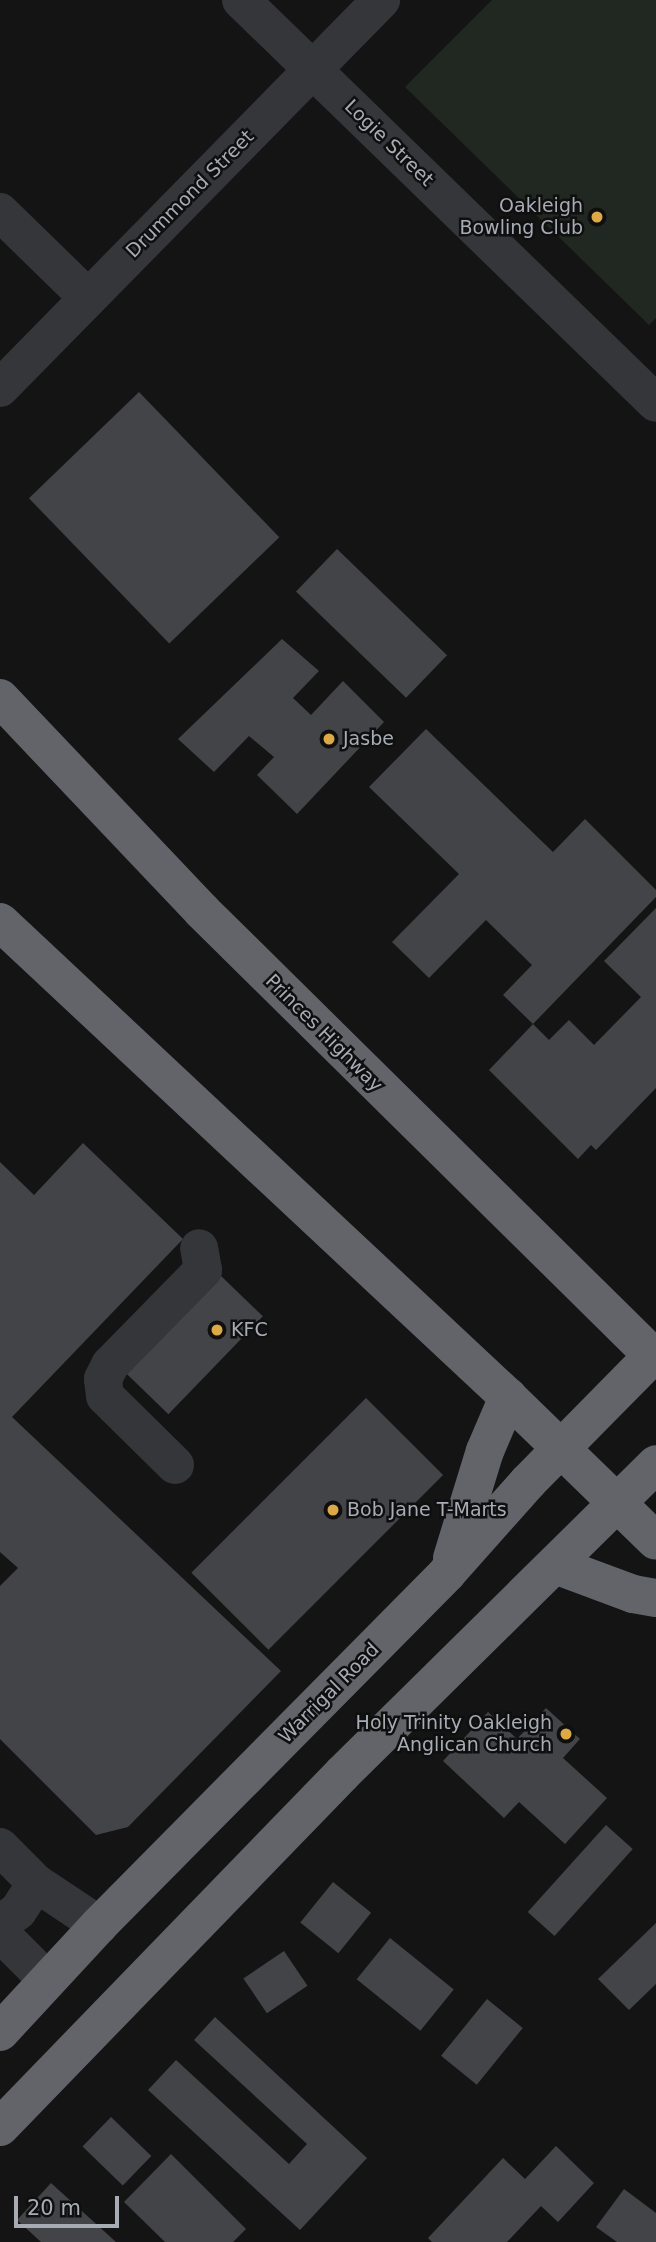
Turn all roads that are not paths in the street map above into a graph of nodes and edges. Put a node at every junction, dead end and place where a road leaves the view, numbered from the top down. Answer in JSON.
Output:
{"nodes":[{"id":1,"x":241,"y":0,"type":"edge"},
{"id":2,"x":381,"y":0,"type":"edge"},
{"id":3,"x":313,"y":69,"type":"junction"},
{"id":4,"x":0,"y":212,"type":"edge"},
{"id":5,"x":88,"y":298,"type":"junction"},
{"id":6,"x":0,"y":388,"type":"edge"},
{"id":7,"x":656,"y":402,"type":"edge"},
{"id":8,"x":0,"y":698,"type":"edge"},
{"id":9,"x":0,"y":922,"type":"edge"},
{"id":10,"x":199,"y":1248,"type":"dead end"},
{"id":11,"x":655,"y":1356,"type":"edge"},
{"id":12,"x":508,"y":1397,"type":"junction"},
{"id":13,"x":561,"y":1450,"type":"junction"},
{"id":14,"x":656,"y":1464,"type":"edge"},
{"id":15,"x":175,"y":1465,"type":"dead end"},
{"id":16,"x":617,"y":1503,"type":"junction"},
{"id":17,"x":656,"y":1541,"type":"edge"},
{"id":18,"x":555,"y":1565,"type":"junction"},
{"id":19,"x":447,"y":1573,"type":"junction"},
{"id":20,"x":656,"y":1598,"type":"edge"},
{"id":21,"x":0,"y":1847,"type":"edge"},
{"id":22,"x":36,"y":1883,"type":"junction"},
{"id":23,"x":0,"y":1924,"type":"edge"},
{"id":24,"x":99,"y":1925,"type":"junction"},
{"id":25,"x":0,"y":1933,"type":"edge"},
{"id":26,"x":47,"y":1980,"type":"junction"},
{"id":27,"x":0,"y":2032,"type":"edge"},
{"id":28,"x":0,"y":2127,"type":"edge"}],
"edges":[{"from":1,"to":3,"type":"street","name":"Logie Street"},
{"from":2,"to":3,"type":"street","name":"Drummond Street"},
{"from":3,"to":5,"type":"street","name":"Drummond Street"},
{"from":3,"to":7,"type":"street","name":"Logie Street"},
{"from":4,"to":5,"type":"street"},
{"from":5,"to":6,"type":"street","name":"Drummond Street"},
{"from":8,"to":11,"type":"highway","name":"Princes Highway"},
{"from":9,"to":12,"type":"highway"},
{"from":10,"to":15,"type":"street"},
{"from":11,"to":13,"type":"highway","name":"Warrigal Road"},
{"from":12,"to":13,"type":"highway"},
{"from":12,"to":19,"type":"highway"},
{"from":13,"to":16,"type":"highway"},
{"from":13,"to":19,"type":"highway","name":"Warrigal Road"},
{"from":14,"to":16,"type":"highway"},
{"from":16,"to":17,"type":"highway"},
{"from":16,"to":18,"type":"highway"},
{"from":18,"to":20,"type":"highway"},
{"from":18,"to":28,"type":"highway"},
{"from":19,"to":24,"type":"highway","name":"Warrigal Road"},
{"from":21,"to":22,"type":"street"},
{"from":22,"to":23,"type":"street"},
{"from":22,"to":24,"type":"street"},
{"from":24,"to":26,"type":"highway","name":"Warrigal Road"},
{"from":25,"to":26,"type":"street"},
{"from":26,"to":27,"type":"highway","name":"Warrigal Road"}]}
